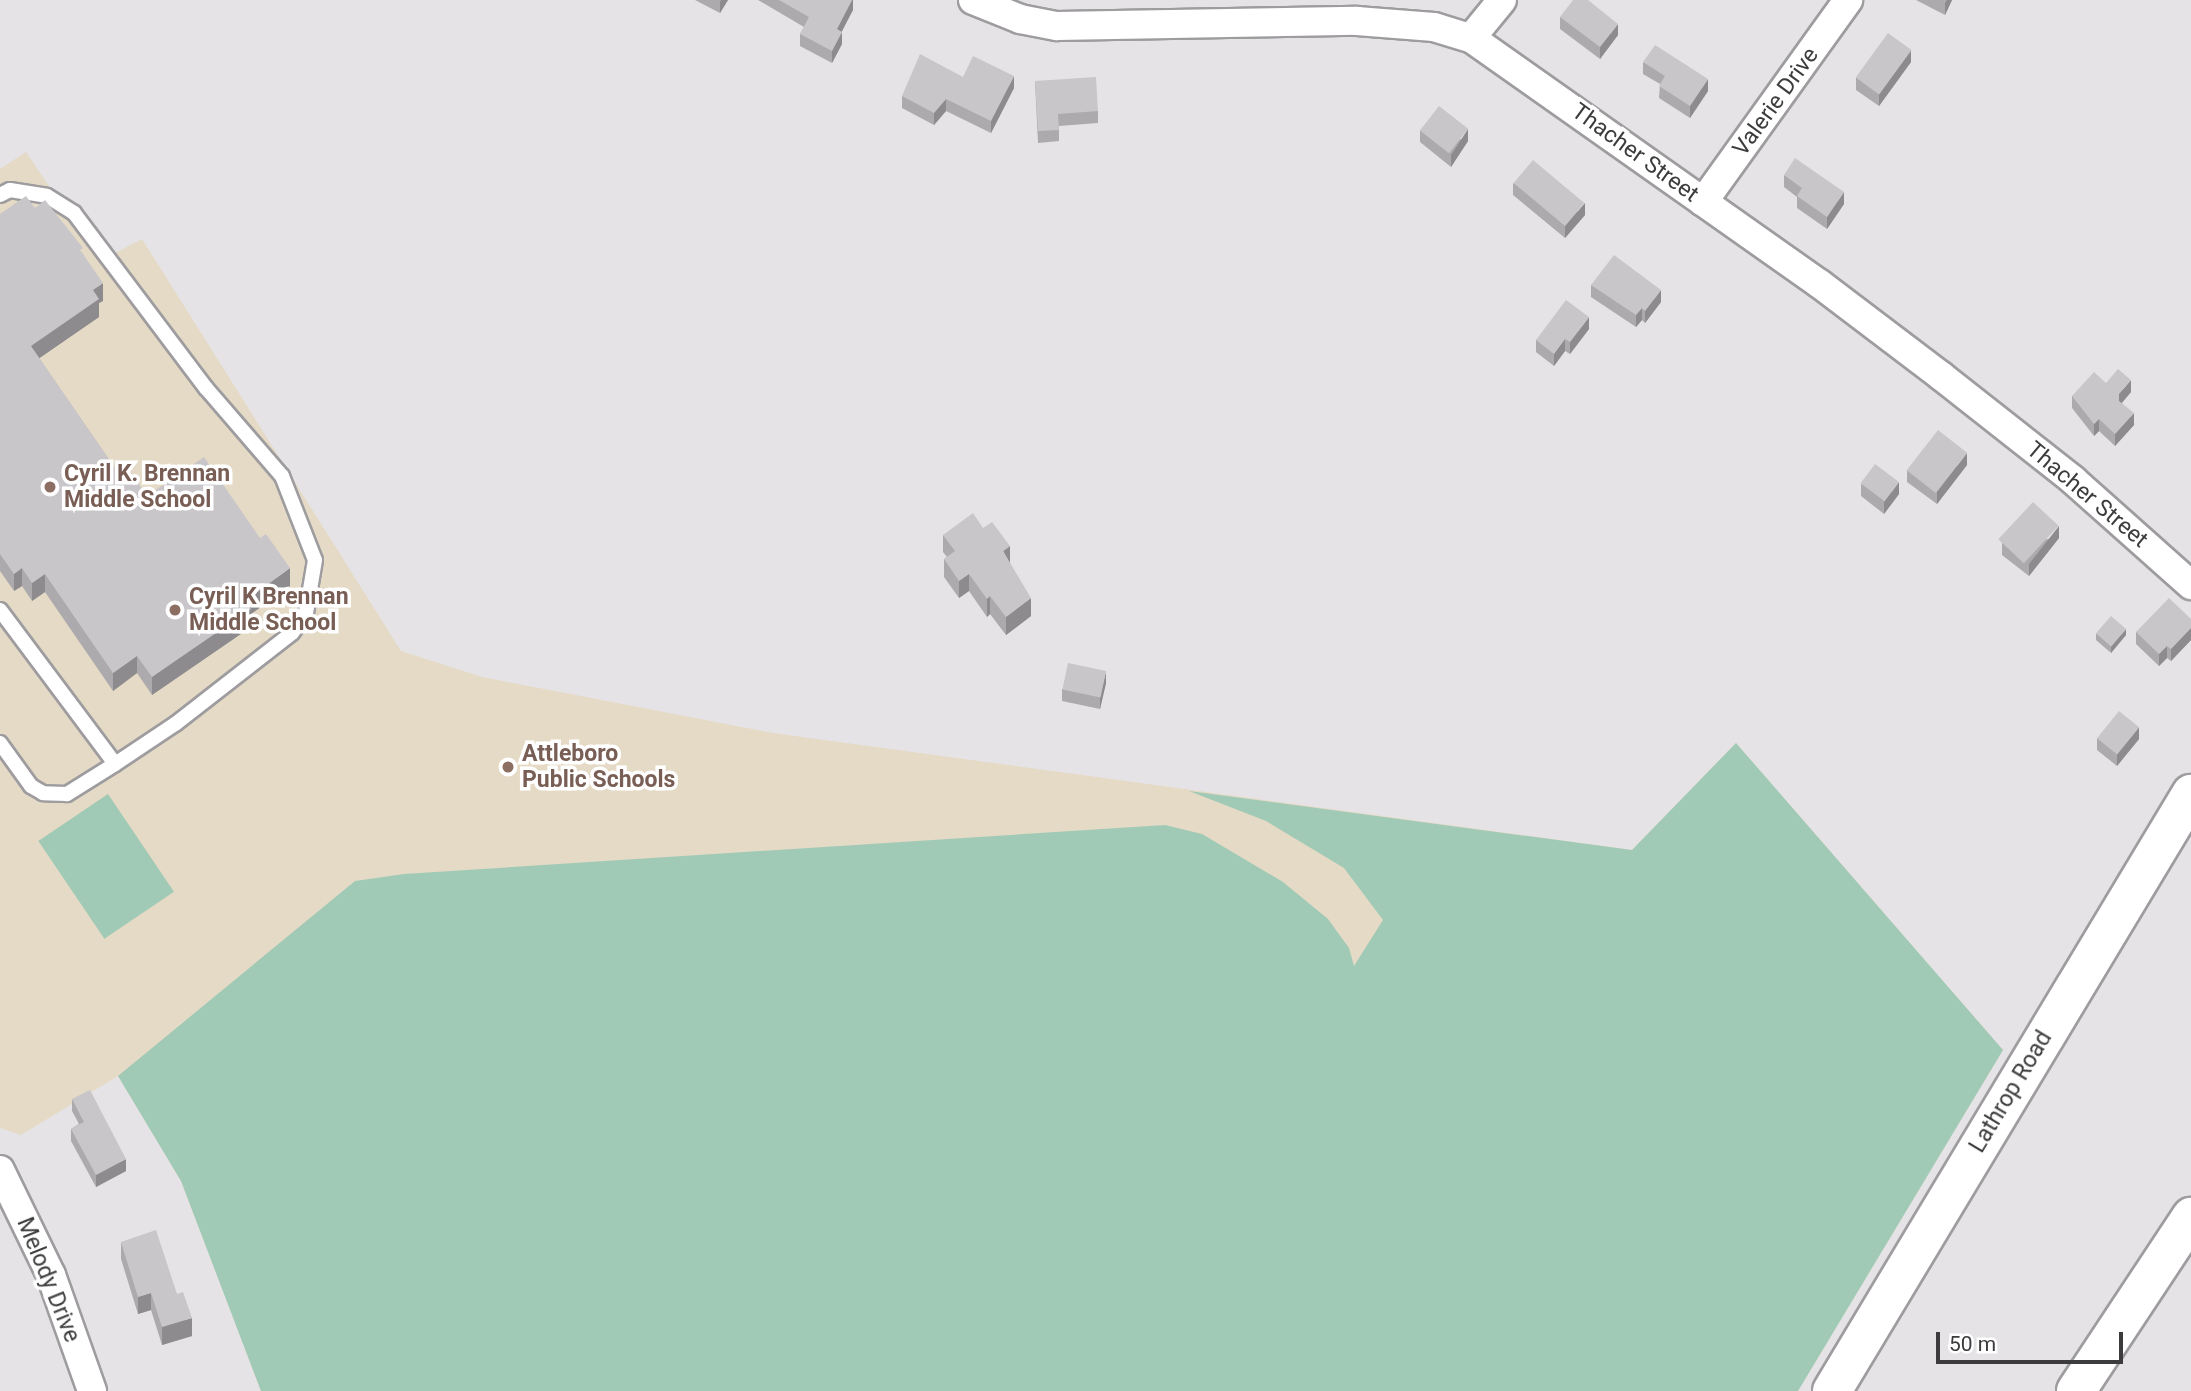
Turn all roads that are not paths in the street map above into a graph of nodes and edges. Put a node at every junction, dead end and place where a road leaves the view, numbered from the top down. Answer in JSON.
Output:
{"nodes":[{"id":1,"x":973,"y":0,"type":"edge"},
{"id":2,"x":1502,"y":0,"type":"edge"},
{"id":3,"x":1848,"y":0,"type":"edge"},
{"id":4,"x":1471,"y":38,"type":"junction"},
{"id":5,"x":0,"y":195,"type":"edge"},
{"id":6,"x":1703,"y":202,"type":"junction"},
{"id":7,"x":2191,"y":585,"type":"edge"},
{"id":8,"x":0,"y":610,"type":"edge"},
{"id":9,"x":0,"y":743,"type":"edge"},
{"id":10,"x":115,"y":764,"type":"junction"},
{"id":11,"x":2191,"y":794,"type":"edge"},
{"id":12,"x":0,"y":1170,"type":"edge"},
{"id":13,"x":2191,"y":1217,"type":"edge"},
{"id":14,"x":92,"y":1391,"type":"edge"},
{"id":15,"x":1832,"y":1391,"type":"edge"},
{"id":16,"x":2076,"y":1391,"type":"edge"}],
"edges":[{"from":1,"to":4,"type":"street","name":"Thacher Street"},
{"from":2,"to":4,"type":"street"},
{"from":3,"to":6,"type":"street","name":"Valerie Drive"},
{"from":4,"to":6,"type":"street","name":"Thacher Street"},
{"from":5,"to":10,"type":"lane"},
{"from":6,"to":7,"type":"street","name":"Thacher Street"},
{"from":8,"to":10,"type":"lane"},
{"from":9,"to":10,"type":"lane"},
{"from":11,"to":15,"type":"main road","name":"Lathrop Road"},
{"from":12,"to":14,"type":"street","name":"Melody Drive"},
{"from":13,"to":16,"type":"main road"}]}
